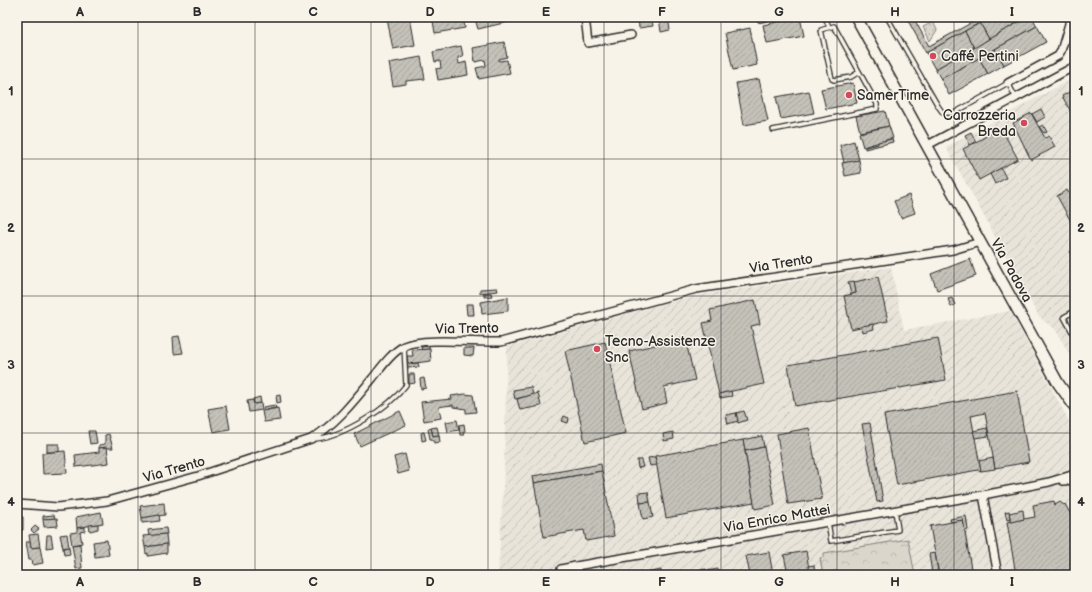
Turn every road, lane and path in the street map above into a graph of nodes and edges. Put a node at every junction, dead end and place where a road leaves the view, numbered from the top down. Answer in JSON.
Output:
{"nodes":[{"id":1,"x":585,"y":17,"type":"edge"},
{"id":2,"x":772,"y":17,"type":"edge"},
{"id":3,"x":825,"y":17,"type":"edge"},
{"id":4,"x":856,"y":17,"type":"edge"},
{"id":5,"x":887,"y":17,"type":"edge"},
{"id":6,"x":1071,"y":17,"type":"edge"},
{"id":7,"x":760,"y":20,"type":"dead end"},
{"id":8,"x":829,"y":27,"type":"junction"},
{"id":9,"x":631,"y":35,"type":"dead end"},
{"id":10,"x":1075,"y":66,"type":"edge"},
{"id":11,"x":859,"y":72,"type":"junction"},
{"id":12,"x":1008,"y":83,"type":"junction"},
{"id":13,"x":1016,"y":98,"type":"junction"},
{"id":14,"x":773,"y":130,"type":"dead end"},
{"id":15,"x":926,"y":146,"type":"junction"},
{"id":16,"x":980,"y":242,"type":"junction"},
{"id":17,"x":1075,"y":311,"type":"edge"},
{"id":18,"x":1075,"y":337,"type":"edge"},
{"id":19,"x":404,"y":346,"type":"junction"},
{"id":20,"x":1075,"y":406,"type":"edge"},
{"id":21,"x":312,"y":439,"type":"junction"},
{"id":22,"x":1075,"y":474,"type":"edge"},
{"id":23,"x":1075,"y":480,"type":"edge"},
{"id":24,"x":1049,"y":482,"type":"junction"},
{"id":25,"x":983,"y":495,"type":"junction"},
{"id":26,"x":17,"y":504,"type":"edge"},
{"id":27,"x":895,"y":510,"type":"junction"},
{"id":28,"x":828,"y":522,"type":"junction"},
{"id":29,"x":576,"y":566,"type":"junction"},
{"id":30,"x":561,"y":569,"type":"dead end"},
{"id":31,"x":578,"y":575,"type":"edge"},
{"id":32,"x":998,"y":575,"type":"edge"}],
"edges":[{"from":1,"to":9,"type":"street"},
{"from":2,"to":7,"type":"lane"},
{"from":3,"to":8,"type":"lane"},
{"from":4,"to":15,"type":"main road","name":"Via Padova"},
{"from":5,"to":12,"type":"lane"},
{"from":6,"to":12,"type":"street"},
{"from":8,"to":11,"type":"lane"},
{"from":8,"to":11,"type":"lane"},
{"from":10,"to":13,"type":"street"},
{"from":11,"to":14,"type":"lane"},
{"from":12,"to":13,"type":"lane"},
{"from":13,"to":15,"type":"street"},
{"from":15,"to":16,"type":"main road","name":"Via Padova"},
{"from":16,"to":19,"type":"street","name":"Via Trento"},
{"from":16,"to":20,"type":"main road","name":"Via Padova"},
{"from":17,"to":18,"type":"lane"},
{"from":19,"to":21,"type":"street","name":"Via Trento"},
{"from":19,"to":21,"type":"lane"},
{"from":21,"to":26,"type":"street","name":"Via Trento"},
{"from":22,"to":24,"type":"street","name":"Via Enrico Mattei"},
{"from":23,"to":24,"type":"street","name":"Via Enrico Mattei"},
{"from":24,"to":25,"type":"street","name":"Via Enrico Mattei"},
{"from":25,"to":27,"type":"street","name":"Via Enrico Mattei"},
{"from":25,"to":32,"type":"street"},
{"from":27,"to":28,"type":"street","name":"Via Enrico Mattei"},
{"from":27,"to":28,"type":"lane"},
{"from":28,"to":29,"type":"street","name":"Via Enrico Mattei"},
{"from":29,"to":30,"type":"street","name":"Via Enrico Mattei"},
{"from":29,"to":31,"type":"street"}]}
